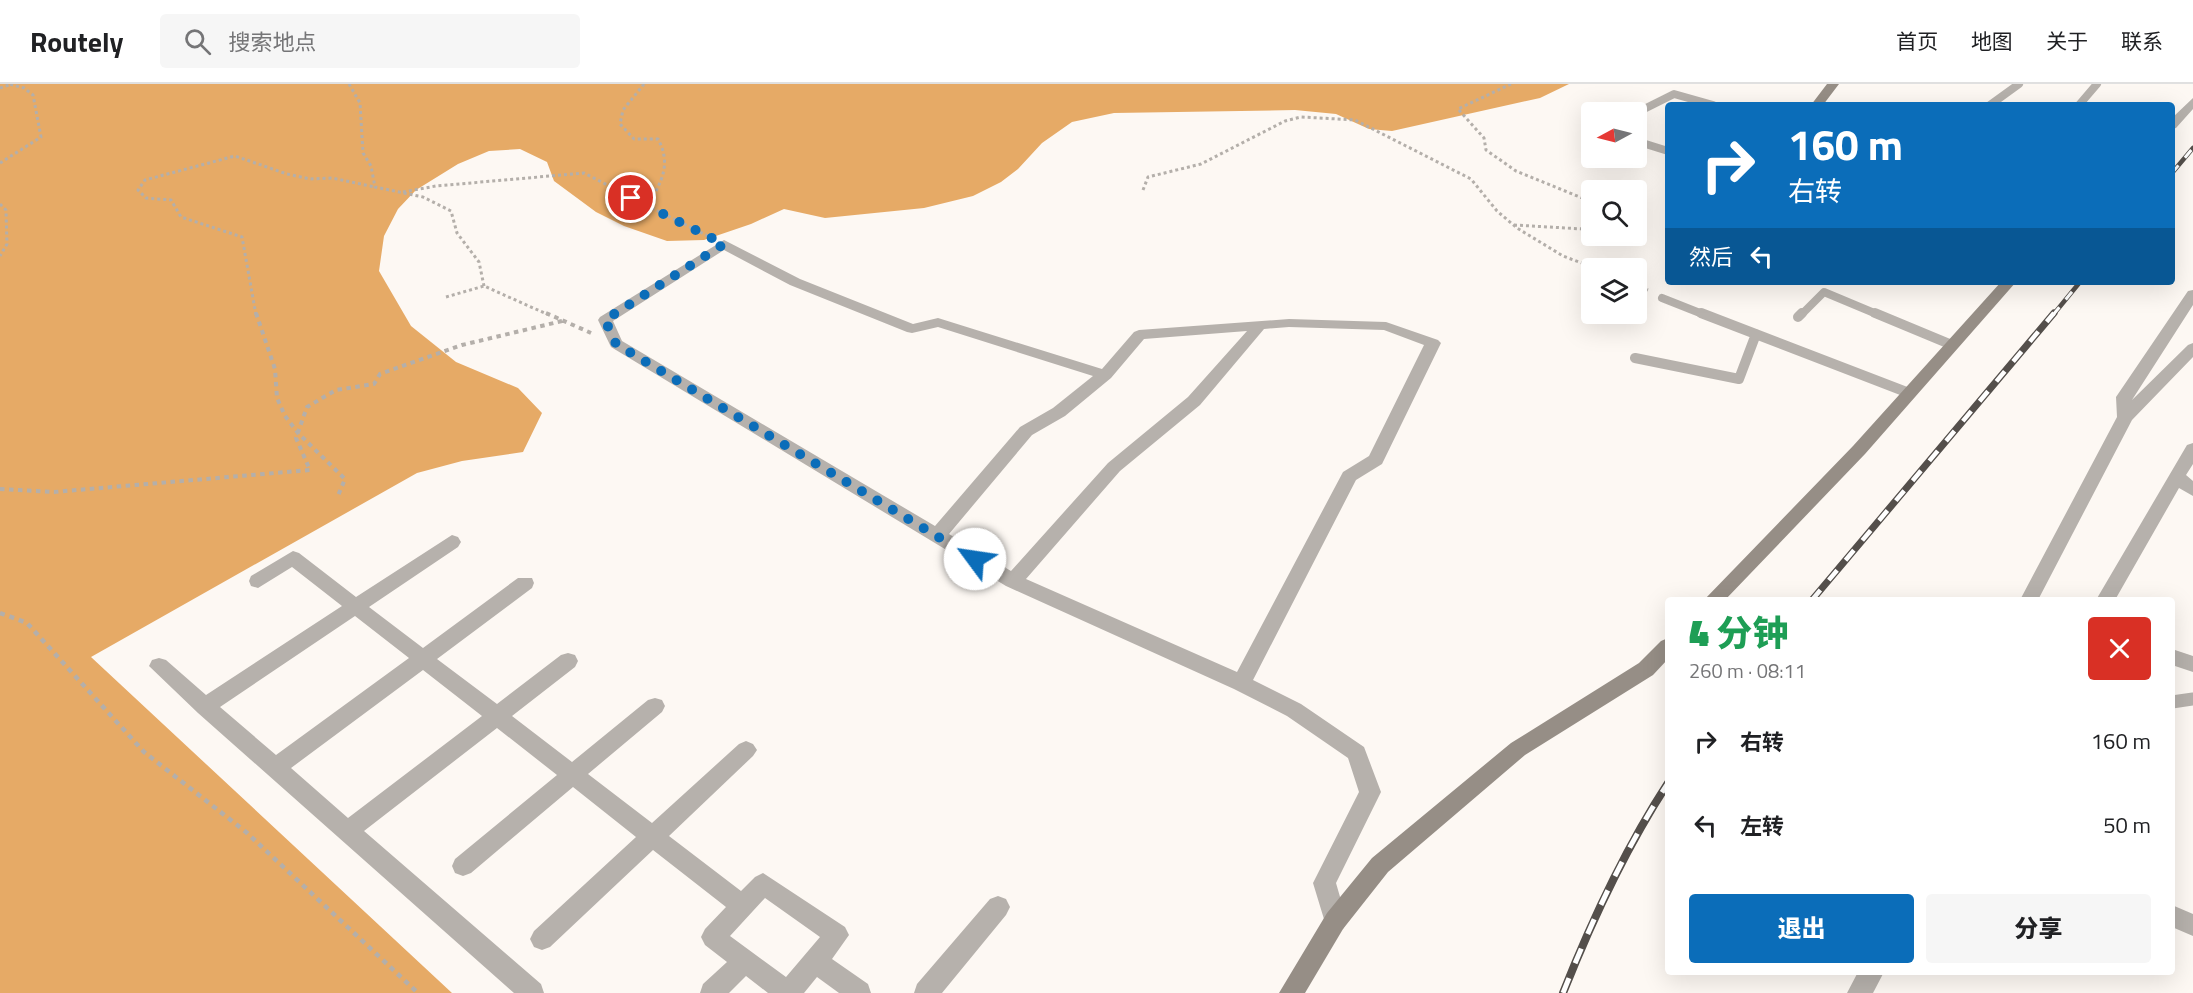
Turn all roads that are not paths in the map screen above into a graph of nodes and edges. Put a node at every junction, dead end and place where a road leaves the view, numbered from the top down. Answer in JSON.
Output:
{"nodes":[{"id":1,"x":1833,"y":84,"type":"edge"},
{"id":2,"x":2019,"y":84,"type":"edge"},
{"id":3,"x":2097,"y":84,"type":"edge"},
{"id":4,"x":1702,"y":102,"type":"edge"},
{"id":5,"x":1818,"y":102,"type":"edge"},
{"id":6,"x":1994,"y":102,"type":"edge"},
{"id":7,"x":2082,"y":102,"type":"edge"},
{"id":8,"x":2193,"y":102,"type":"edge"},
{"id":9,"x":1647,"y":108,"type":"edge"},
{"id":10,"x":2175,"y":123,"type":"edge"},
{"id":11,"x":1647,"y":144,"type":"edge"},
{"id":12,"x":1665,"y":150,"type":"edge"},
{"id":13,"x":2006,"y":285,"type":"edge"},
{"id":14,"x":2193,"y":294,"type":"edge"},
{"id":15,"x":1662,"y":297,"type":"dead end"},
{"id":16,"x":1798,"y":317,"type":"dead end"},
{"id":17,"x":1260,"y":326,"type":"junction"},
{"id":18,"x":1756,"y":334,"type":"junction"},
{"id":19,"x":1952,"y":345,"type":"junction"},
{"id":20,"x":2193,"y":348,"type":"edge"},
{"id":21,"x":1635,"y":358,"type":"dead end"},
{"id":22,"x":1105,"y":375,"type":"junction"},
{"id":23,"x":1909,"y":393,"type":"junction"},
{"id":24,"x":2125,"y":417,"type":"junction"},
{"id":25,"x":2193,"y":449,"type":"edge"},
{"id":26,"x":2176,"y":476,"type":"junction"},
{"id":27,"x":2193,"y":490,"type":"edge"},
{"id":28,"x":937,"y":536,"type":"junction"},
{"id":29,"x":452,"y":542,"type":"dead end"},
{"id":30,"x":258,"y":581,"type":"dead end"},
{"id":31,"x":1013,"y":581,"type":"junction"},
{"id":32,"x":525,"y":583,"type":"dead end"},
{"id":33,"x":1716,"y":597,"type":"edge"},
{"id":34,"x":2031,"y":597,"type":"edge"},
{"id":35,"x":2107,"y":597,"type":"edge"},
{"id":36,"x":356,"y":606,"type":"junction"},
{"id":37,"x":1665,"y":649,"type":"edge"},
{"id":38,"x":423,"y":658,"type":"junction"},
{"id":39,"x":2175,"y":658,"type":"edge"},
{"id":40,"x":568,"y":661,"type":"dead end"},
{"id":41,"x":2193,"y":664,"type":"edge"},
{"id":42,"x":159,"y":666,"type":"dead end"},
{"id":43,"x":1241,"y":683,"type":"junction"},
{"id":44,"x":2193,"y":699,"type":"edge"},
{"id":45,"x":2175,"y":702,"type":"edge"},
{"id":46,"x":655,"y":706,"type":"dead end"},
{"id":47,"x":205,"y":707,"type":"junction"},
{"id":48,"x":497,"y":716,"type":"junction"},
{"id":49,"x":746,"y":750,"type":"dead end"},
{"id":50,"x":275,"y":768,"type":"junction"},
{"id":51,"x":573,"y":774,"type":"junction"},
{"id":52,"x":347,"y":831,"type":"junction"},
{"id":53,"x":653,"y":837,"type":"junction"},
{"id":54,"x":463,"y":866,"type":"dead end"},
{"id":55,"x":742,"y":906,"type":"junction"},
{"id":56,"x":998,"y":907,"type":"dead end"},
{"id":57,"x":2175,"y":917,"type":"edge"},
{"id":58,"x":1335,"y":921,"type":"junction"},
{"id":59,"x":2193,"y":925,"type":"edge"},
{"id":60,"x":542,"y":939,"type":"dead end"},
{"id":61,"x":745,"y":961,"type":"junction"},
{"id":62,"x":815,"y":961,"type":"junction"},
{"id":63,"x":1870,"y":975,"type":"edge"},
{"id":64,"x":532,"y":993,"type":"edge"},
{"id":65,"x":712,"y":993,"type":"edge"},
{"id":66,"x":859,"y":993,"type":"edge"},
{"id":67,"x":926,"y":993,"type":"edge"},
{"id":68,"x":1291,"y":993,"type":"edge"},
{"id":69,"x":1859,"y":993,"type":"edge"}],
"edges":[{"from":1,"to":5,"type":"street"},
{"from":2,"to":6,"type":"lane"},
{"from":3,"to":7,"type":"lane"},
{"from":4,"to":9,"type":"lane"},
{"from":8,"to":10,"type":"street"},
{"from":11,"to":12,"type":"lane"},
{"from":13,"to":19,"type":"street"},
{"from":14,"to":24,"type":"street"},
{"from":15,"to":18,"type":"lane"},
{"from":16,"to":19,"type":"lane"},
{"from":17,"to":22,"type":"street"},
{"from":17,"to":31,"type":"street"},
{"from":17,"to":43,"type":"street"},
{"from":18,"to":21,"type":"lane"},
{"from":18,"to":23,"type":"lane"},
{"from":19,"to":23,"type":"street"},
{"from":20,"to":24,"type":"street"},
{"from":22,"to":28,"type":"street"},
{"from":22,"to":28,"type":"street"},
{"from":23,"to":33,"type":"street"},
{"from":24,"to":34,"type":"street"},
{"from":25,"to":26,"type":"street"},
{"from":26,"to":27,"type":"street"},
{"from":26,"to":35,"type":"street"},
{"from":28,"to":31,"type":"street"},
{"from":29,"to":36,"type":"street"},
{"from":30,"to":36,"type":"street"},
{"from":31,"to":43,"type":"street"},
{"from":32,"to":38,"type":"street"},
{"from":36,"to":38,"type":"street"},
{"from":36,"to":47,"type":"street"},
{"from":37,"to":58,"type":"street"},
{"from":38,"to":48,"type":"street"},
{"from":38,"to":50,"type":"street"},
{"from":39,"to":41,"type":"street"},
{"from":40,"to":48,"type":"street"},
{"from":42,"to":47,"type":"street"},
{"from":43,"to":58,"type":"street"},
{"from":44,"to":45,"type":"lane"},
{"from":46,"to":51,"type":"street"},
{"from":47,"to":50,"type":"street"},
{"from":48,"to":51,"type":"street"},
{"from":48,"to":52,"type":"street"},
{"from":49,"to":53,"type":"street"},
{"from":50,"to":52,"type":"street"},
{"from":51,"to":53,"type":"street"},
{"from":51,"to":54,"type":"street"},
{"from":52,"to":64,"type":"street"},
{"from":53,"to":55,"type":"street"},
{"from":53,"to":60,"type":"street"},
{"from":55,"to":61,"type":"street"},
{"from":55,"to":62,"type":"street"},
{"from":56,"to":67,"type":"street"},
{"from":57,"to":59,"type":"street"},
{"from":58,"to":68,"type":"street"},
{"from":61,"to":62,"type":"street"},
{"from":61,"to":65,"type":"street"},
{"from":62,"to":66,"type":"street"},
{"from":63,"to":69,"type":"street"}]}
